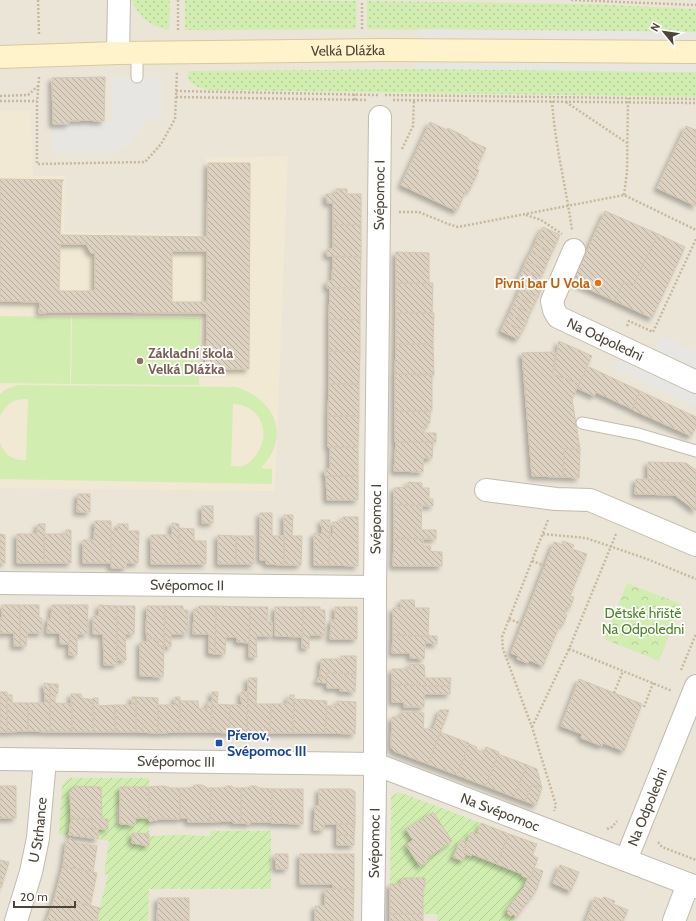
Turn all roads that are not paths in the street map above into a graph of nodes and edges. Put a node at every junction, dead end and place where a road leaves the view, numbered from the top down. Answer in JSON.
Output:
{"nodes":[{"id":1,"x":119,"y":0,"type":"edge"},
{"id":2,"x":696,"y":52,"type":"edge"},
{"id":3,"x":128,"y":53,"type":"junction"},
{"id":4,"x":0,"y":57,"type":"edge"},
{"id":5,"x":137,"y":77,"type":"dead end"},
{"id":6,"x":380,"y":106,"type":"road end"},
{"id":7,"x":574,"y":250,"type":"road end"},
{"id":8,"x":696,"y":382,"type":"edge"},
{"id":9,"x":582,"y":423,"type":"dead end"},
{"id":10,"x":696,"y":451,"type":"edge"},
{"id":11,"x":486,"y":490,"type":"dead end"},
{"id":12,"x":696,"y":545,"type":"edge"},
{"id":13,"x":0,"y":583,"type":"edge"},
{"id":14,"x":375,"y":587,"type":"junction"},
{"id":15,"x":693,"y":692,"type":"edge"},
{"id":16,"x":0,"y":759,"type":"edge"},
{"id":17,"x":45,"y":760,"type":"junction"},
{"id":18,"x":375,"y":764,"type":"junction"},
{"id":19,"x":626,"y":860,"type":"junction"},
{"id":20,"x":692,"y":886,"type":"edge"},
{"id":21,"x":16,"y":921,"type":"edge"},
{"id":22,"x":373,"y":921,"type":"edge"},
{"id":23,"x":674,"y":921,"type":"edge"}],
"edges":[{"from":1,"to":3,"type":"street"},
{"from":2,"to":3,"type":"street","name":"Velká Dlážka"},
{"from":3,"to":4,"type":"street","name":"Velká Dlážka"},
{"from":3,"to":5,"type":"lane"},
{"from":6,"to":14,"type":"street","name":"Svépomoc I"},
{"from":7,"to":8,"type":"street","name":"Na Odpoledni"},
{"from":9,"to":10,"type":"lane"},
{"from":11,"to":12,"type":"street"},
{"from":13,"to":14,"type":"street","name":"Svépomoc II"},
{"from":14,"to":18,"type":"street","name":"Svépomoc I"},
{"from":15,"to":19,"type":"street","name":"Na Odpoledni"},
{"from":16,"to":17,"type":"street","name":"Svépomoc III"},
{"from":17,"to":18,"type":"street","name":"Svépomoc III"},
{"from":17,"to":21,"type":"street","name":"U Strhance"},
{"from":18,"to":19,"type":"street","name":"Na Svépomoc"},
{"from":18,"to":22,"type":"street","name":"Svépomoc I"},
{"from":19,"to":20,"type":"street","name":"Na Odpoledni"},
{"from":20,"to":23,"type":"street"}]}
